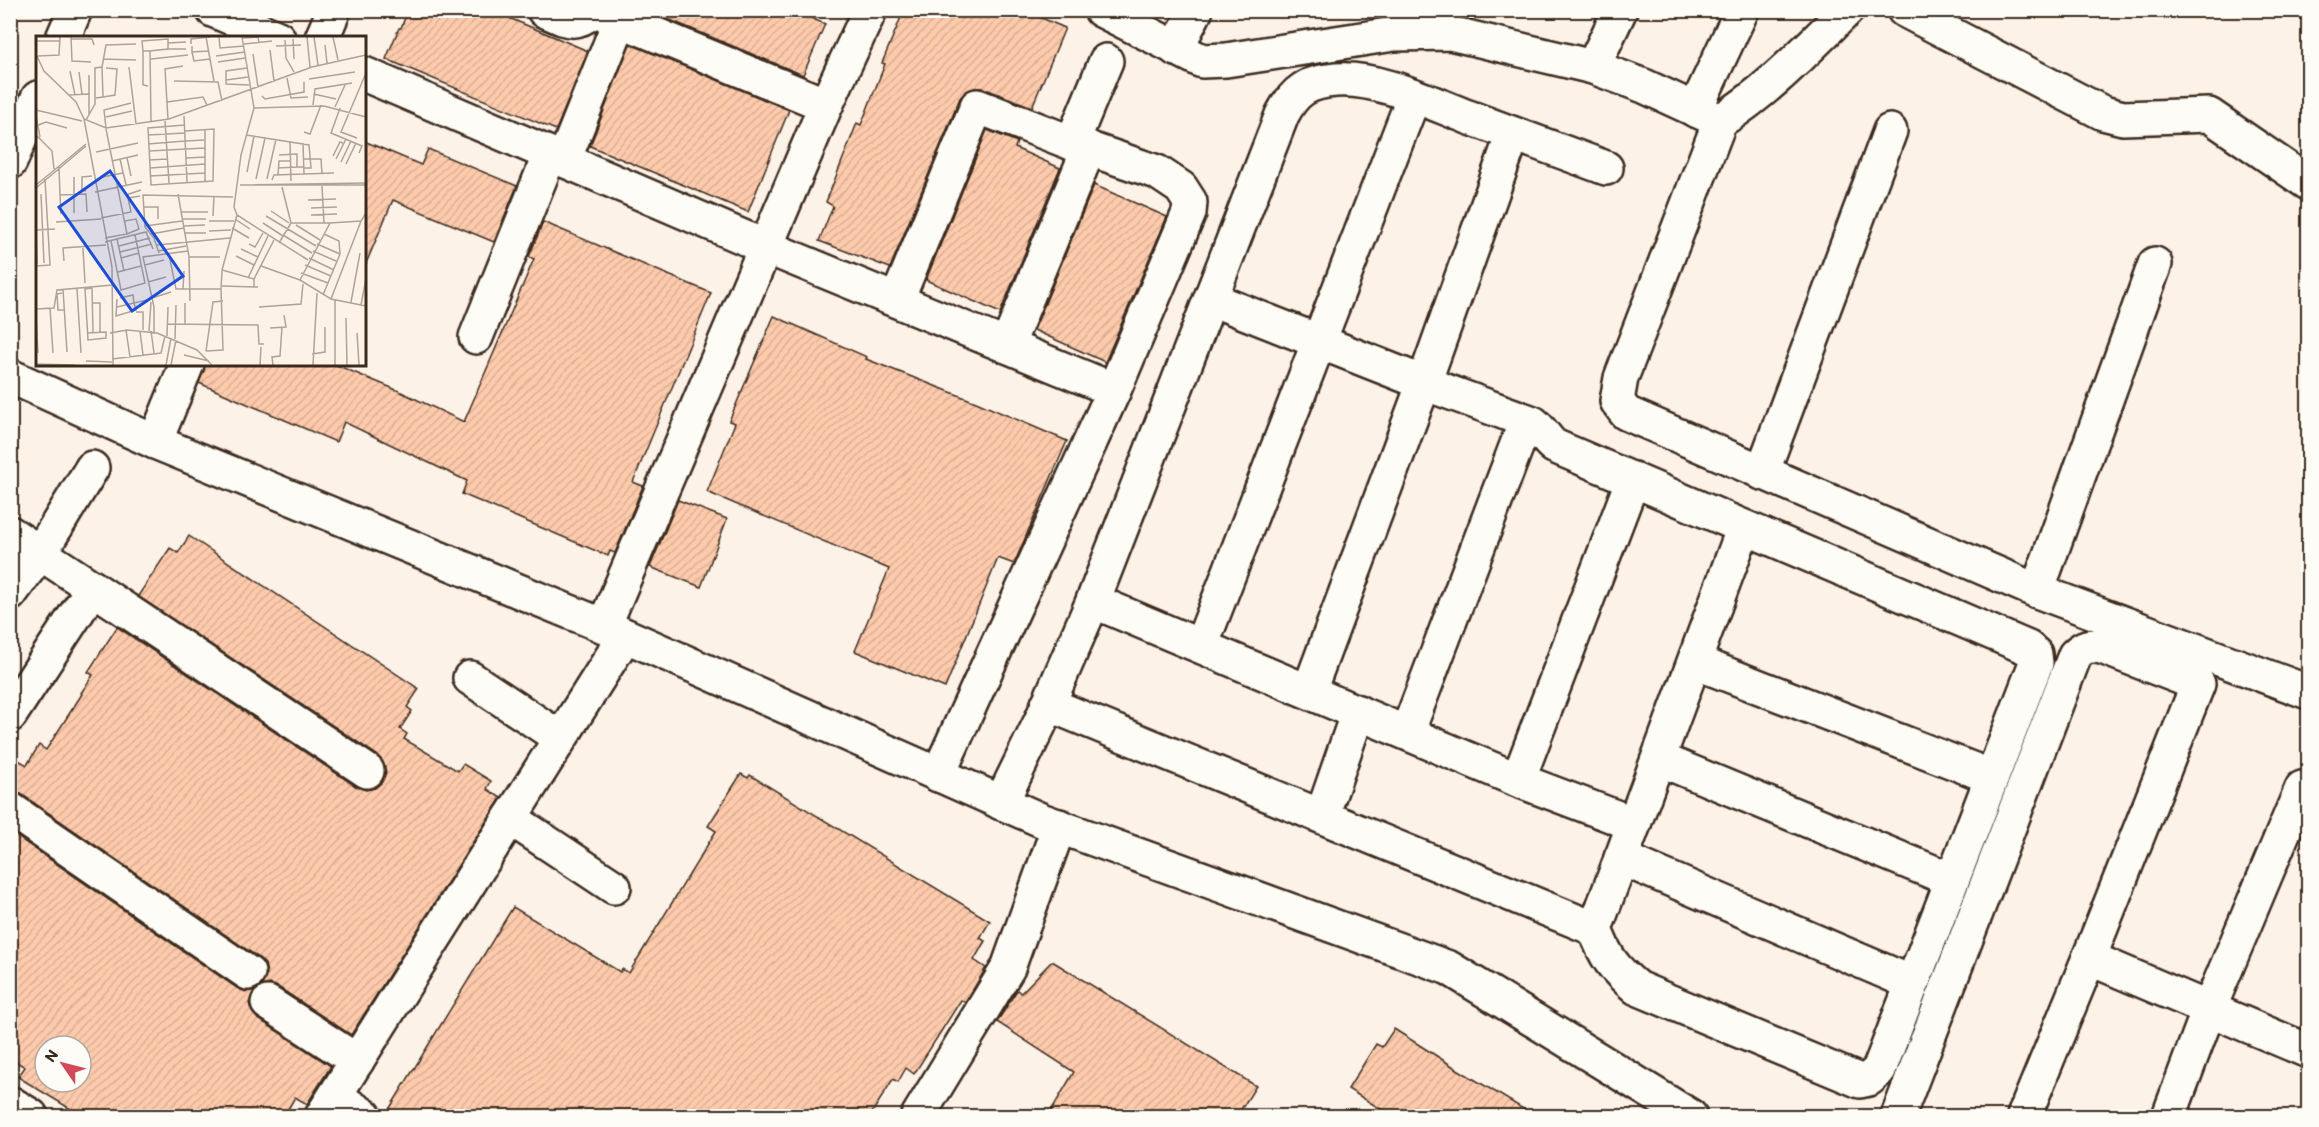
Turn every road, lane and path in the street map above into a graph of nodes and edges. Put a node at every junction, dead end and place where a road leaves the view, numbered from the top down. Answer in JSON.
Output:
{"nodes":[{"id":1,"x":75,"y":10,"type":"edge"},
{"id":2,"x":213,"y":10,"type":"edge"},
{"id":3,"x":334,"y":10,"type":"edge"},
{"id":4,"x":544,"y":10,"type":"edge"},
{"id":5,"x":870,"y":10,"type":"edge"},
{"id":6,"x":1101,"y":10,"type":"edge"},
{"id":7,"x":1196,"y":10,"type":"edge"},
{"id":8,"x":1369,"y":10,"type":"edge"},
{"id":9,"x":1620,"y":10,"type":"edge"},
{"id":10,"x":1742,"y":10,"type":"edge"},
{"id":11,"x":1847,"y":10,"type":"edge"},
{"id":12,"x":1904,"y":10,"type":"edge"},
{"id":13,"x":604,"y":14,"type":"edge"},
{"id":14,"x":64,"y":36,"type":"edge"},
{"id":15,"x":273,"y":36,"type":"edge"},
{"id":16,"x":323,"y":36,"type":"edge"},
{"id":17,"x":1354,"y":40,"type":"junction"},
{"id":18,"x":1176,"y":49,"type":"junction"},
{"id":19,"x":1106,"y":62,"type":"dead end"},
{"id":20,"x":1593,"y":68,"type":"junction"},
{"id":21,"x":366,"y":75,"type":"edge"},
{"id":22,"x":1414,"y":96,"type":"junction"},
{"id":23,"x":36,"y":103,"type":"edge"},
{"id":24,"x":826,"y":105,"type":"junction"},
{"id":25,"x":1707,"y":115,"type":"junction"},
{"id":26,"x":1890,"y":131,"type":"dead end"},
{"id":27,"x":1513,"y":134,"type":"junction"},
{"id":28,"x":1080,"y":146,"type":"junction"},
{"id":29,"x":557,"y":157,"type":"junction"},
{"id":30,"x":10,"y":162,"type":"edge"},
{"id":31,"x":1606,"y":168,"type":"dead end"},
{"id":32,"x":2308,"y":183,"type":"edge"},
{"id":33,"x":766,"y":247,"type":"junction"},
{"id":34,"x":2155,"y":264,"type":"dead end"},
{"id":35,"x":1211,"y":298,"type":"junction"},
{"id":36,"x":897,"y":300,"type":"junction"},
{"id":37,"x":476,"y":337,"type":"dead end"},
{"id":38,"x":1320,"y":342,"type":"junction"},
{"id":39,"x":1007,"y":346,"type":"junction"},
{"id":40,"x":186,"y":366,"type":"edge"},
{"id":41,"x":10,"y":376,"type":"edge"},
{"id":42,"x":1424,"y":383,"type":"junction"},
{"id":43,"x":1114,"y":390,"type":"junction"},
{"id":44,"x":1526,"y":421,"type":"junction"},
{"id":45,"x":155,"y":442,"type":"junction"},
{"id":46,"x":92,"y":468,"type":"dead end"},
{"id":47,"x":1762,"y":472,"type":"junction"},
{"id":48,"x":1633,"y":479,"type":"junction"},
{"id":49,"x":1744,"y":527,"type":"junction"},
{"id":50,"x":10,"y":533,"type":"edge"},
{"id":51,"x":40,"y":553,"type":"junction"},
{"id":52,"x":93,"y":588,"type":"junction"},
{"id":53,"x":2037,"y":591,"type":"junction"},
{"id":54,"x":10,"y":594,"type":"edge"},
{"id":55,"x":1094,"y":601,"type":"junction"},
{"id":56,"x":615,"y":631,"type":"junction"},
{"id":57,"x":1201,"y":646,"type":"junction"},
{"id":58,"x":1695,"y":662,"type":"junction"},
{"id":59,"x":470,"y":678,"type":"dead end"},
{"id":60,"x":1309,"y":692,"type":"junction"},
{"id":61,"x":2308,"y":692,"type":"edge"},
{"id":62,"x":1048,"y":704,"type":"junction"},
{"id":63,"x":1358,"y":712,"type":"junction"},
{"id":64,"x":10,"y":715,"type":"edge"},
{"id":65,"x":1407,"y":733,"type":"junction"},
{"id":66,"x":560,"y":738,"type":"junction"},
{"id":67,"x":1659,"y":759,"type":"junction"},
{"id":68,"x":367,"y":771,"type":"dead end"},
{"id":69,"x":938,"y":775,"type":"junction"},
{"id":70,"x":1992,"y":777,"type":"junction"},
{"id":71,"x":1518,"y":780,"type":"junction"},
{"id":72,"x":2302,"y":788,"type":"dead end"},
{"id":73,"x":1001,"y":802,"type":"junction"},
{"id":74,"x":10,"y":809,"type":"edge"},
{"id":75,"x":1322,"y":816,"type":"junction"},
{"id":76,"x":510,"y":818,"type":"junction"},
{"id":77,"x":1634,"y":824,"type":"junction"},
{"id":78,"x":1059,"y":826,"type":"junction"},
{"id":79,"x":1621,"y":858,"type":"junction"},
{"id":80,"x":1952,"y":880,"type":"junction"},
{"id":81,"x":614,"y":886,"type":"dead end"},
{"id":82,"x":1595,"y":929,"type":"junction"},
{"id":83,"x":2089,"y":958,"type":"junction"},
{"id":84,"x":248,"y":973,"type":"dead end"},
{"id":85,"x":1912,"y":983,"type":"junction"},
{"id":86,"x":268,"y":1003,"type":"dead end"},
{"id":87,"x":2209,"y":1010,"type":"junction"},
{"id":88,"x":2308,"y":1051,"type":"edge"},
{"id":89,"x":357,"y":1061,"type":"junction"},
{"id":90,"x":10,"y":1103,"type":"edge"},
{"id":91,"x":328,"y":1106,"type":"edge"},
{"id":92,"x":31,"y":1116,"type":"edge"},
{"id":93,"x":365,"y":1116,"type":"edge"},
{"id":94,"x":918,"y":1116,"type":"edge"},
{"id":95,"x":1690,"y":1116,"type":"edge"},
{"id":96,"x":1898,"y":1116,"type":"edge"},
{"id":97,"x":2024,"y":1116,"type":"edge"},
{"id":98,"x":2169,"y":1116,"type":"edge"}],
"edges":[{"from":1,"to":14,"type":"street"},
{"from":2,"to":15,"type":"street"},
{"from":3,"to":16,"type":"street"},
{"from":4,"to":13,"type":"street"},
{"from":5,"to":24,"type":"street"},
{"from":6,"to":18,"type":"street"},
{"from":7,"to":18,"type":"street"},
{"from":8,"to":17,"type":"street"},
{"from":9,"to":20,"type":"street"},
{"from":10,"to":25,"type":"street"},
{"from":11,"to":25,"type":"street"},
{"from":12,"to":32,"type":"street"},
{"from":13,"to":24,"type":"street"},
{"from":13,"to":29,"type":"street"},
{"from":17,"to":18,"type":"street"},
{"from":17,"to":20,"type":"street"},
{"from":19,"to":28,"type":"street"},
{"from":20,"to":25,"type":"street"},
{"from":21,"to":29,"type":"street"},
{"from":22,"to":27,"type":"street"},
{"from":22,"to":35,"type":"street"},
{"from":22,"to":38,"type":"street"},
{"from":23,"to":30,"type":"street"},
{"from":24,"to":33,"type":"street"},
{"from":25,"to":47,"type":"street"},
{"from":26,"to":47,"type":"street"},
{"from":27,"to":31,"type":"street"},
{"from":27,"to":42,"type":"street"},
{"from":28,"to":36,"type":"street"},
{"from":28,"to":39,"type":"street"},
{"from":28,"to":43,"type":"street"},
{"from":29,"to":33,"type":"street"},
{"from":29,"to":37,"type":"street"},
{"from":33,"to":36,"type":"street"},
{"from":33,"to":56,"type":"street"},
{"from":34,"to":53,"type":"street"},
{"from":35,"to":38,"type":"street"},
{"from":35,"to":55,"type":"street"},
{"from":36,"to":39,"type":"street"},
{"from":38,"to":42,"type":"street"},
{"from":38,"to":57,"type":"street"},
{"from":39,"to":43,"type":"street"},
{"from":40,"to":45,"type":"street"},
{"from":41,"to":45,"type":"street"},
{"from":42,"to":44,"type":"street"},
{"from":42,"to":60,"type":"street"},
{"from":43,"to":69,"type":"street"},
{"from":44,"to":48,"type":"street"},
{"from":44,"to":65,"type":"street"},
{"from":45,"to":56,"type":"street"},
{"from":46,"to":51,"type":"street"},
{"from":47,"to":53,"type":"street"},
{"from":48,"to":49,"type":"street"},
{"from":48,"to":71,"type":"street"},
{"from":49,"to":58,"type":"street"},
{"from":49,"to":70,"type":"street"},
{"from":50,"to":51,"type":"street"},
{"from":51,"to":52,"type":"street"},
{"from":51,"to":54,"type":"street"},
{"from":52,"to":64,"type":"street"},
{"from":52,"to":68,"type":"street"},
{"from":53,"to":61,"type":"street"},
{"from":55,"to":57,"type":"street"},
{"from":55,"to":62,"type":"street"},
{"from":56,"to":66,"type":"street"},
{"from":56,"to":69,"type":"street"},
{"from":57,"to":60,"type":"street"},
{"from":58,"to":67,"type":"street"},
{"from":58,"to":70,"type":"street"},
{"from":59,"to":66,"type":"street"},
{"from":60,"to":63,"type":"street"},
{"from":62,"to":73,"type":"street"},
{"from":62,"to":75,"type":"street"},
{"from":63,"to":65,"type":"street"},
{"from":63,"to":75,"type":"street"},
{"from":65,"to":71,"type":"street"},
{"from":66,"to":76,"type":"street"},
{"from":67,"to":77,"type":"street"},
{"from":67,"to":80,"type":"street"},
{"from":69,"to":73,"type":"street"},
{"from":70,"to":80,"type":"street"},
{"from":71,"to":77,"type":"street"},
{"from":72,"to":87,"type":"street"},
{"from":73,"to":78,"type":"street"},
{"from":74,"to":84,"type":"street"},
{"from":75,"to":82,"type":"street"},
{"from":76,"to":81,"type":"street"},
{"from":76,"to":89,"type":"street"},
{"from":77,"to":79,"type":"street"},
{"from":78,"to":94,"type":"street"},
{"from":78,"to":95,"type":"street"},
{"from":79,"to":82,"type":"street"},
{"from":79,"to":85,"type":"street"},
{"from":80,"to":85,"type":"street"},
{"from":82,"to":85,"type":"street"},
{"from":83,"to":87,"type":"street"},
{"from":83,"to":96,"type":"street"},
{"from":83,"to":97,"type":"street"},
{"from":86,"to":89,"type":"street"},
{"from":87,"to":88,"type":"street"},
{"from":87,"to":98,"type":"street"},
{"from":89,"to":91,"type":"street"},
{"from":90,"to":92,"type":"street"},
{"from":91,"to":93,"type":"street"}]}
